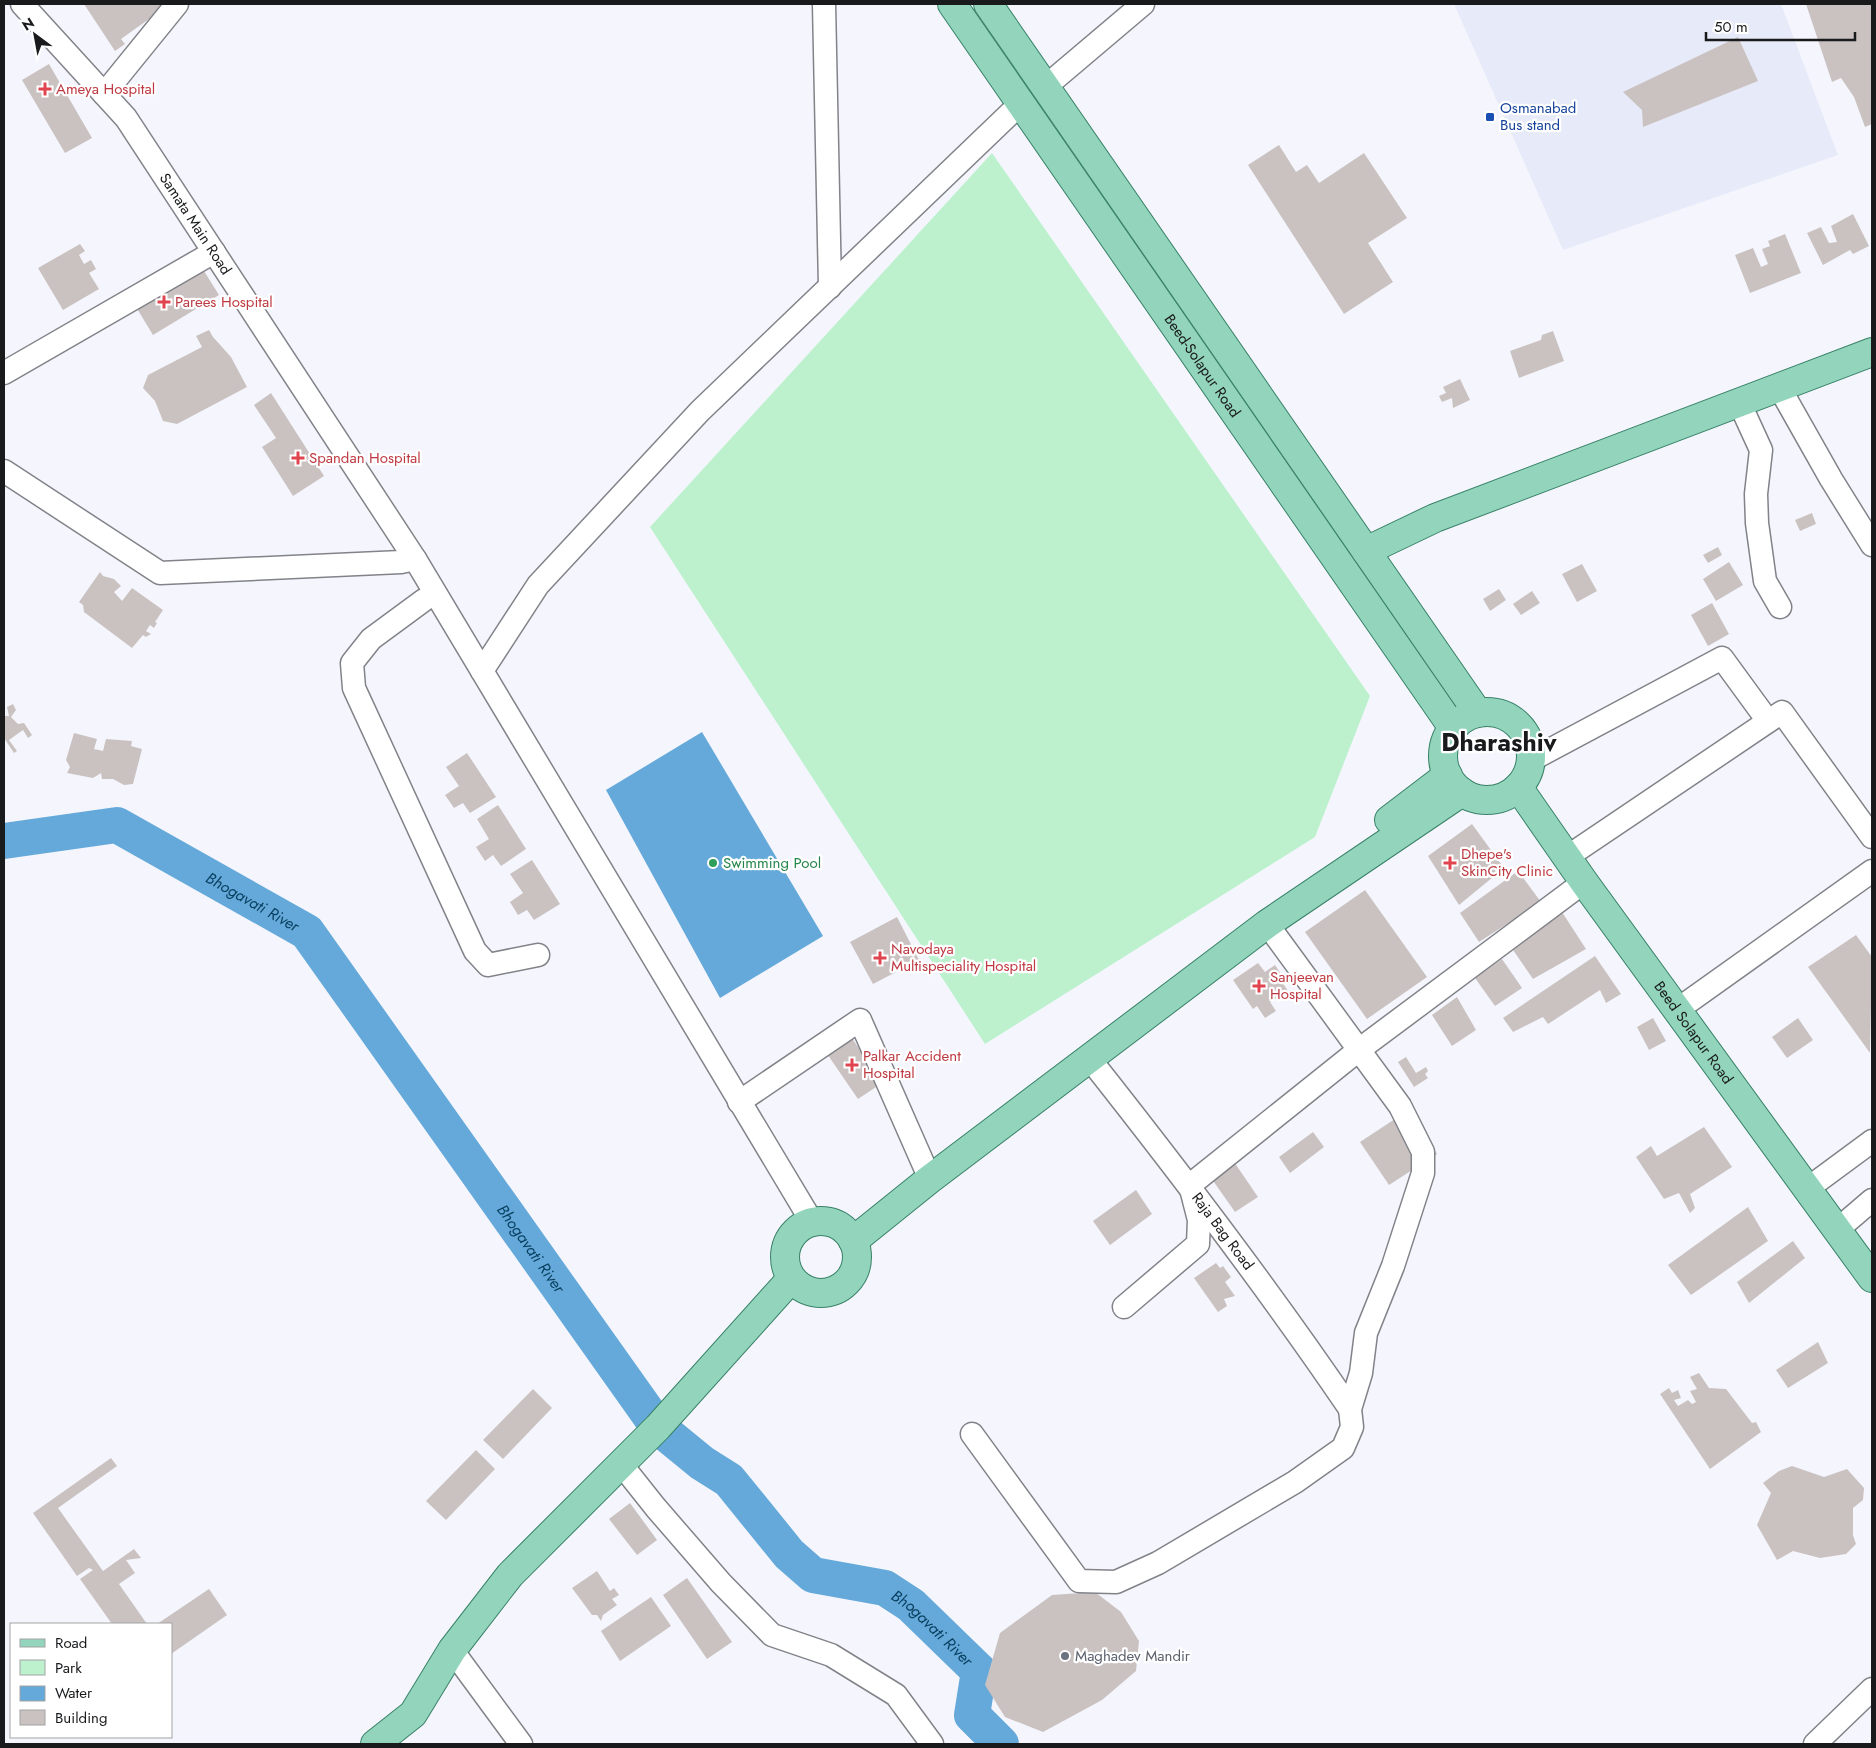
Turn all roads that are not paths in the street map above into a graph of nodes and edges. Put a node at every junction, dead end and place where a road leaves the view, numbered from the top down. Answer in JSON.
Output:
{"nodes":[{"id":1,"x":22,"y":4,"type":"edge"},
{"id":2,"x":177,"y":4,"type":"edge"},
{"id":3,"x":824,"y":4,"type":"edge"},
{"id":4,"x":952,"y":4,"type":"edge"},
{"id":5,"x":988,"y":4,"type":"edge"},
{"id":6,"x":1142,"y":4,"type":"edge"},
{"id":7,"x":1045,"y":88,"type":"junction"},
{"id":8,"x":104,"y":94,"type":"junction"},
{"id":9,"x":1020,"y":104,"type":"junction"},
{"id":10,"x":214,"y":252,"type":"junction"},
{"id":11,"x":830,"y":287,"type":"junction"},
{"id":12,"x":1872,"y":352,"type":"edge"},
{"id":13,"x":4,"y":373,"type":"edge"},
{"id":14,"x":1778,"y":387,"type":"junction"},
{"id":15,"x":1739,"y":402,"type":"junction"},
{"id":16,"x":4,"y":471,"type":"edge"},
{"id":17,"x":1872,"y":545,"type":"edge"},
{"id":18,"x":1366,"y":551,"type":"junction"},
{"id":19,"x":408,"y":560,"type":"junction"},
{"id":20,"x":424,"y":600,"type":"junction"},
{"id":21,"x":1780,"y":607,"type":"dead end"},
{"id":22,"x":482,"y":671,"type":"junction"},
{"id":23,"x":1478,"y":713,"type":"junction"},
{"id":24,"x":1768,"y":721,"type":"junction"},
{"id":25,"x":1453,"y":728,"type":"junction"},
{"id":26,"x":1532,"y":760,"type":"junction"},
{"id":27,"x":1455,"y":784,"type":"junction"},
{"id":28,"x":1518,"y":787,"type":"junction"},
{"id":29,"x":1872,"y":836,"type":"edge"},
{"id":30,"x":1567,"y":857,"type":"junction"},
{"id":31,"x":1872,"y":871,"type":"edge"},
{"id":32,"x":1584,"y":882,"type":"junction"},
{"id":33,"x":1267,"y":924,"type":"junction"},
{"id":34,"x":538,"y":955,"type":"dead end"},
{"id":35,"x":1677,"y":1010,"type":"junction"},
{"id":36,"x":1360,"y":1049,"type":"junction"},
{"id":37,"x":1089,"y":1058,"type":"junction"},
{"id":38,"x":739,"y":1102,"type":"junction"},
{"id":39,"x":1872,"y":1141,"type":"edge"},
{"id":40,"x":929,"y":1175,"type":"junction"},
{"id":41,"x":1190,"y":1185,"type":"junction"},
{"id":42,"x":1807,"y":1189,"type":"junction"},
{"id":43,"x":1872,"y":1200,"type":"edge"},
{"id":44,"x":807,"y":1224,"type":"junction"},
{"id":45,"x":1837,"y":1230,"type":"junction"},
{"id":46,"x":849,"y":1236,"type":"junction"},
{"id":47,"x":1872,"y":1278,"type":"edge"},
{"id":48,"x":792,"y":1279,"type":"junction"},
{"id":49,"x":1124,"y":1307,"type":"dead end"},
{"id":50,"x":1350,"y":1409,"type":"junction"},
{"id":51,"x":972,"y":1434,"type":"dead end"},
{"id":52,"x":622,"y":1464,"type":"junction"},
{"id":53,"x":452,"y":1650,"type":"junction"},
{"id":54,"x":1872,"y":1688,"type":"edge"},
{"id":55,"x":376,"y":1744,"type":"edge"},
{"id":56,"x":521,"y":1744,"type":"edge"},
{"id":57,"x":932,"y":1744,"type":"edge"},
{"id":58,"x":1816,"y":1744,"type":"edge"}],
"edges":[{"from":1,"to":8,"type":"street","name":"Samata Main Road"},
{"from":2,"to":8,"type":"street"},
{"from":3,"to":11,"type":"street"},
{"from":4,"to":9,"type":"main road","name":"Beed-Solapur Road"},
{"from":5,"to":7,"type":"main road","name":"Beed-Solapur Road"},
{"from":6,"to":7,"type":"street"},
{"from":7,"to":18,"type":"main road","name":"Beed-Solapur Road"},
{"from":8,"to":10,"type":"street","name":"Samata Main Road"},
{"from":9,"to":11,"type":"street"},
{"from":9,"to":25,"type":"main road","name":"Beed-Solapur Road"},
{"from":10,"to":13,"type":"street"},
{"from":10,"to":19,"type":"street","name":"Samata Main Road"},
{"from":11,"to":22,"type":"street"},
{"from":12,"to":14,"type":"main road"},
{"from":14,"to":15,"type":"main road"},
{"from":14,"to":17,"type":"street"},
{"from":15,"to":18,"type":"main road"},
{"from":15,"to":21,"type":"street"},
{"from":16,"to":19,"type":"street"},
{"from":18,"to":23,"type":"main road","name":"Beed-Solapur Road"},
{"from":19,"to":20,"type":"street"},
{"from":19,"to":22,"type":"street"},
{"from":20,"to":34,"type":"street"},
{"from":20,"to":44,"type":"street"},
{"from":22,"to":38,"type":"street"},
{"from":23,"to":25,"type":"main road"},
{"from":23,"to":26,"type":"main road"},
{"from":24,"to":26,"type":"street"},
{"from":24,"to":29,"type":"street"},
{"from":24,"to":30,"type":"street"},
{"from":25,"to":27,"type":"main road"},
{"from":26,"to":28,"type":"main road"},
{"from":27,"to":28,"type":"main road"},
{"from":27,"to":33,"type":"main road"},
{"from":27,"to":40,"type":"main road"},
{"from":28,"to":30,"type":"main road","name":"Beed Solapur Road"},
{"from":30,"to":32,"type":"main road","name":"Beed Solapur Road"},
{"from":31,"to":35,"type":"street"},
{"from":32,"to":35,"type":"main road","name":"Beed Solapur Road"},
{"from":32,"to":36,"type":"street"},
{"from":33,"to":36,"type":"street"},
{"from":33,"to":37,"type":"main road"},
{"from":35,"to":42,"type":"main road","name":"Beed Solapur Road"},
{"from":36,"to":41,"type":"street"},
{"from":36,"to":50,"type":"street"},
{"from":37,"to":40,"type":"main road"},
{"from":37,"to":41,"type":"street","name":"Raja Bag Road"},
{"from":38,"to":40,"type":"street"},
{"from":38,"to":44,"type":"street"},
{"from":39,"to":42,"type":"street"},
{"from":40,"to":46,"type":"main road"},
{"from":41,"to":49,"type":"street"},
{"from":41,"to":50,"type":"street","name":"Raja Bag Road"},
{"from":42,"to":45,"type":"main road","name":"Beed Solapur Road"},
{"from":43,"to":45,"type":"street"},
{"from":44,"to":46,"type":"main road"},
{"from":44,"to":48,"type":"main road"},
{"from":45,"to":47,"type":"main road","name":"Beed Solapur Road"},
{"from":46,"to":48,"type":"main road"},
{"from":48,"to":52,"type":"main road"},
{"from":50,"to":51,"type":"street"},
{"from":52,"to":53,"type":"main road"},
{"from":52,"to":57,"type":"street"},
{"from":53,"to":55,"type":"main road"},
{"from":53,"to":56,"type":"street"},
{"from":54,"to":58,"type":"street"}]}
